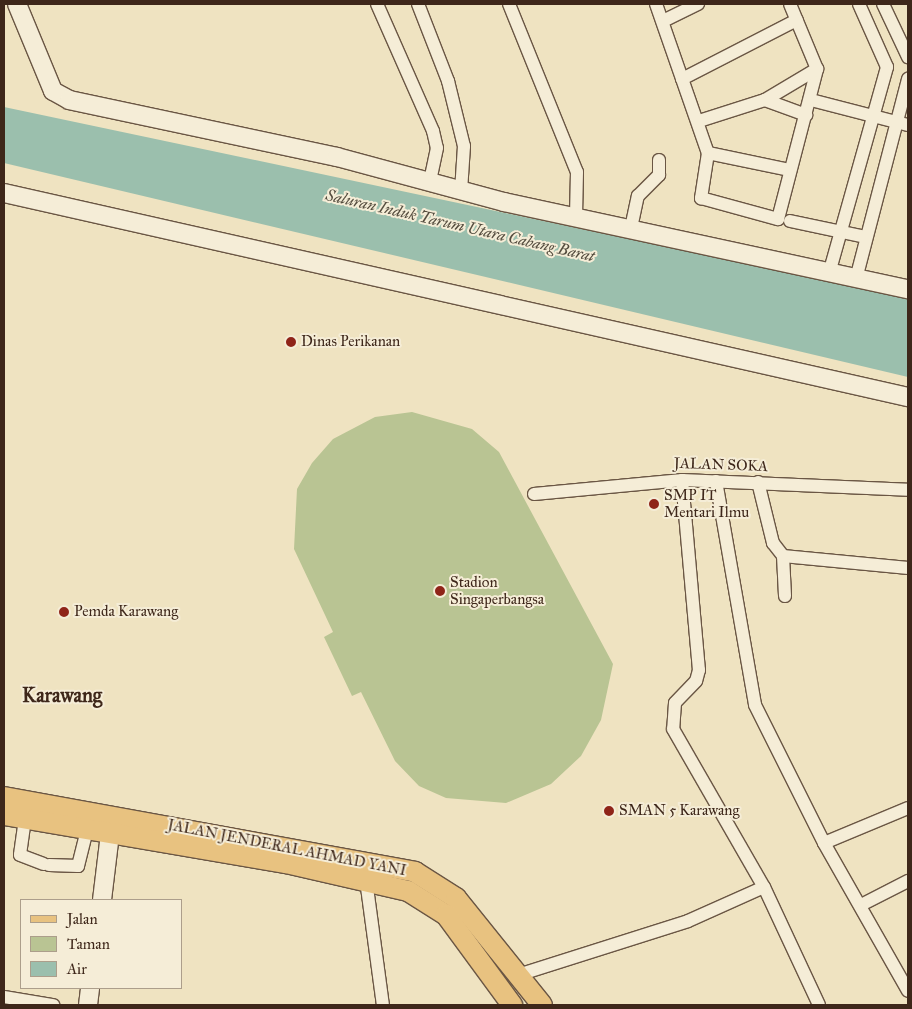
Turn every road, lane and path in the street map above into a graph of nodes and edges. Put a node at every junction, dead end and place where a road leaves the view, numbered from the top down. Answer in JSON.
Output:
{"nodes":[{"id":1,"x":17,"y":4,"type":"edge"},
{"id":2,"x":377,"y":4,"type":"edge"},
{"id":3,"x":418,"y":4,"type":"edge"},
{"id":4,"x":509,"y":4,"type":"edge"},
{"id":5,"x":656,"y":4,"type":"edge"},
{"id":6,"x":698,"y":4,"type":"edge"},
{"id":7,"x":790,"y":4,"type":"edge"},
{"id":8,"x":859,"y":4,"type":"edge"},
{"id":9,"x":883,"y":4,"type":"edge"},
{"id":10,"x":797,"y":20,"type":"junction"},
{"id":11,"x":663,"y":22,"type":"junction"},
{"id":12,"x":908,"y":58,"type":"edge"},
{"id":13,"x":817,"y":69,"type":"junction"},
{"id":14,"x":682,"y":79,"type":"junction"},
{"id":15,"x":908,"y":79,"type":"edge"},
{"id":16,"x":765,"y":100,"type":"junction"},
{"id":17,"x":811,"y":100,"type":"junction"},
{"id":18,"x":806,"y":115,"type":"junction"},
{"id":19,"x":872,"y":115,"type":"junction"},
{"id":20,"x":699,"y":121,"type":"junction"},
{"id":21,"x":904,"y":124,"type":"edge"},
{"id":22,"x":708,"y":153,"type":"junction"},
{"id":23,"x":658,"y":160,"type":"dead end"},
{"id":24,"x":790,"y":170,"type":"junction"},
{"id":25,"x":430,"y":182,"type":"junction"},
{"id":26,"x":461,"y":191,"type":"junction"},
{"id":27,"x":4,"y":193,"type":"edge"},
{"id":28,"x":576,"y":217,"type":"junction"},
{"id":29,"x":790,"y":221,"type":"dead end"},
{"id":30,"x":631,"y":228,"type":"junction"},
{"id":31,"x":842,"y":233,"type":"junction"},
{"id":32,"x":866,"y":237,"type":"junction"},
{"id":33,"x":830,"y":270,"type":"junction"},
{"id":34,"x":857,"y":275,"type":"junction"},
{"id":35,"x":908,"y":289,"type":"edge"},
{"id":36,"x":908,"y":397,"type":"edge"},
{"id":37,"x":682,"y":480,"type":"junction"},
{"id":38,"x":716,"y":481,"type":"junction"},
{"id":39,"x":758,"y":482,"type":"junction"},
{"id":40,"x":908,"y":490,"type":"edge"},
{"id":41,"x":534,"y":494,"type":"dead end"},
{"id":42,"x":783,"y":556,"type":"junction"},
{"id":43,"x":908,"y":568,"type":"edge"},
{"id":44,"x":785,"y":596,"type":"dead end"},
{"id":45,"x":4,"y":797,"type":"edge"},
{"id":46,"x":908,"y":808,"type":"edge"},
{"id":47,"x":4,"y":815,"type":"edge"},
{"id":48,"x":25,"y":819,"type":"junction"},
{"id":49,"x":75,"y":822,"type":"junction"},
{"id":50,"x":110,"y":834,"type":"junction"},
{"id":51,"x":824,"y":843,"type":"junction"},
{"id":52,"x":366,"y":880,"type":"junction"},
{"id":53,"x":908,"y":881,"type":"edge"},
{"id":54,"x":764,"y":887,"type":"junction"},
{"id":55,"x":102,"y":899,"type":"edge"},
{"id":56,"x":861,"y":905,"type":"junction"},
{"id":57,"x":518,"y":975,"type":"junction"},
{"id":58,"x":90,"y":989,"type":"edge"},
{"id":59,"x":908,"y":991,"type":"edge"},
{"id":60,"x":4,"y":997,"type":"edge"},
{"id":61,"x":53,"y":1005,"type":"edge"},
{"id":62,"x":88,"y":1005,"type":"edge"},
{"id":63,"x":383,"y":1005,"type":"edge"},
{"id":64,"x":512,"y":1005,"type":"edge"},
{"id":65,"x":542,"y":1005,"type":"edge"},
{"id":66,"x":819,"y":1005,"type":"edge"}],
"edges":[{"from":1,"to":25,"type":"street"},
{"from":2,"to":25,"type":"street"},
{"from":3,"to":26,"type":"street"},
{"from":4,"to":28,"type":"street"},
{"from":5,"to":11,"type":"street"},
{"from":6,"to":11,"type":"street"},
{"from":7,"to":10,"type":"street"},
{"from":8,"to":19,"type":"street"},
{"from":9,"to":12,"type":"street"},
{"from":10,"to":13,"type":"street"},
{"from":10,"to":14,"type":"street"},
{"from":11,"to":14,"type":"street"},
{"from":13,"to":16,"type":"street"},
{"from":13,"to":17,"type":"street"},
{"from":14,"to":20,"type":"street"},
{"from":15,"to":21,"type":"street"},
{"from":16,"to":18,"type":"street"},
{"from":16,"to":20,"type":"street"},
{"from":17,"to":18,"type":"street"},
{"from":17,"to":19,"type":"street"},
{"from":18,"to":24,"type":"street"},
{"from":19,"to":21,"type":"street"},
{"from":19,"to":31,"type":"street"},
{"from":20,"to":22,"type":"street"},
{"from":21,"to":32,"type":"street"},
{"from":22,"to":24,"type":"street"},
{"from":22,"to":24,"type":"street"},
{"from":23,"to":30,"type":"street"},
{"from":25,"to":26,"type":"street"},
{"from":26,"to":28,"type":"street"},
{"from":27,"to":36,"type":"street"},
{"from":28,"to":30,"type":"street"},
{"from":29,"to":31,"type":"street"},
{"from":30,"to":33,"type":"street"},
{"from":31,"to":32,"type":"street"},
{"from":31,"to":33,"type":"street"},
{"from":32,"to":34,"type":"street"},
{"from":33,"to":34,"type":"street"},
{"from":34,"to":35,"type":"street"},
{"from":37,"to":38,"type":"street","name":"JALAN SOKA"},
{"from":37,"to":41,"type":"street","name":"JALAN SOKA"},
{"from":37,"to":54,"type":"street"},
{"from":38,"to":39,"type":"street","name":"JALAN SOKA"},
{"from":38,"to":51,"type":"street"},
{"from":39,"to":40,"type":"street","name":"JALAN SOKA"},
{"from":39,"to":42,"type":"street"},
{"from":42,"to":43,"type":"street"},
{"from":42,"to":44,"type":"street"},
{"from":45,"to":49,"type":"main road","name":"JALAN JENDERAL AHMAD YANI"},
{"from":46,"to":51,"type":"street"},
{"from":47,"to":48,"type":"main road","name":"JALAN JENDERAL AHMAD YANI"},
{"from":48,"to":49,"type":"main road","name":"JALAN JENDERAL AHMAD YANI"},
{"from":48,"to":49,"type":"street"},
{"from":49,"to":50,"type":"main road","name":"JALAN JENDERAL AHMAD YANI"},
{"from":49,"to":57,"type":"main road","name":"JALAN JENDERAL AHMAD YANI"},
{"from":50,"to":52,"type":"main road","name":"JALAN JENDERAL AHMAD YANI"},
{"from":50,"to":55,"type":"street"},
{"from":51,"to":56,"type":"street"},
{"from":52,"to":63,"type":"street"},
{"from":52,"to":64,"type":"main road","name":"JALAN JENDERAL AHMAD YANI"},
{"from":53,"to":56,"type":"street"},
{"from":54,"to":57,"type":"street"},
{"from":54,"to":66,"type":"street"},
{"from":56,"to":59,"type":"street"},
{"from":57,"to":65,"type":"main road","name":"JALAN JENDERAL AHMAD YANI"},
{"from":58,"to":62,"type":"street"},
{"from":60,"to":61,"type":"street"}]}
